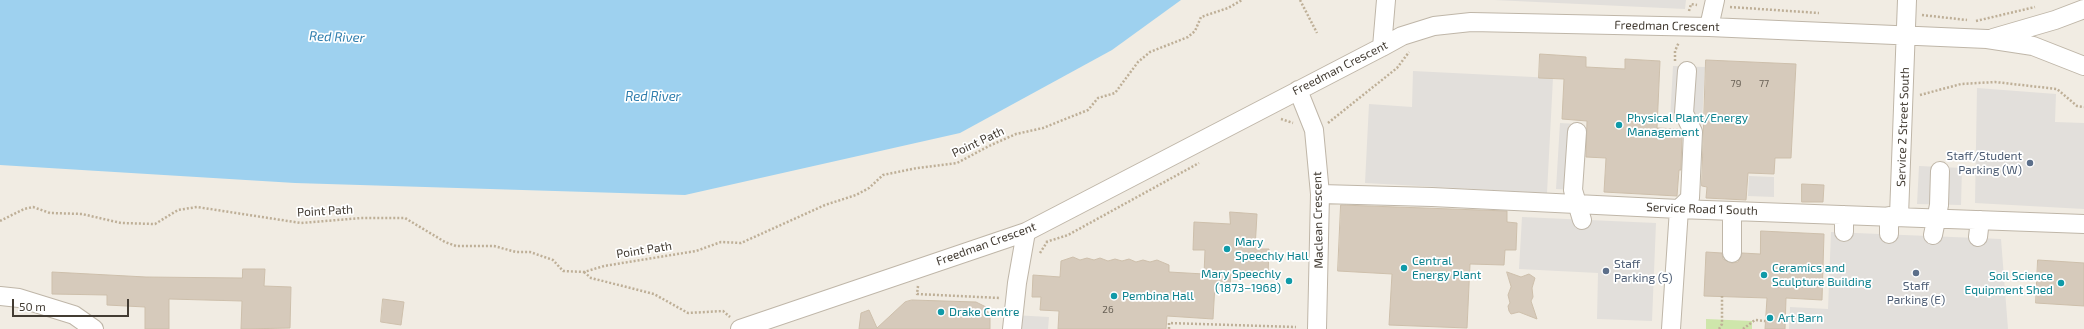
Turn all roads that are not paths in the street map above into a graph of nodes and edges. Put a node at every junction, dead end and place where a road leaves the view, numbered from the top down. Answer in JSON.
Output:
{"nodes":[{"id":1,"x":1386,"y":0,"type":"edge"},
{"id":2,"x":1715,"y":0,"type":"edge"},
{"id":3,"x":1908,"y":0,"type":"edge"},
{"id":4,"x":2084,"y":9,"type":"edge"},
{"id":5,"x":1709,"y":27,"type":"junction"},
{"id":6,"x":1906,"y":37,"type":"junction"},
{"id":7,"x":1987,"y":39,"type":"junction"},
{"id":8,"x":1382,"y":47,"type":"junction"},
{"id":9,"x":2084,"y":66,"type":"edge"},
{"id":10,"x":1687,"y":71,"type":"dead end"},
{"id":11,"x":1298,"y":90,"type":"junction"},
{"id":12,"x":1577,"y":132,"type":"dead end"},
{"id":13,"x":1940,"y":171,"type":"dead end"},
{"id":14,"x":1320,"y":194,"type":"junction"},
{"id":15,"x":1679,"y":209,"type":"junction"},
{"id":16,"x":1732,"y":211,"type":"junction"},
{"id":17,"x":1580,"y":212,"type":"junction"},
{"id":18,"x":1894,"y":216,"type":"junction"},
{"id":19,"x":2077,"y":219,"type":"edge"},
{"id":20,"x":1934,"y":227,"type":"junction"},
{"id":21,"x":1026,"y":232,"type":"junction"},
{"id":22,"x":1889,"y":234,"type":"dead end"},
{"id":23,"x":1732,"y":253,"type":"dead end"},
{"id":24,"x":0,"y":296,"type":"edge"},
{"id":25,"x":736,"y":326,"type":"edge"},
{"id":26,"x":94,"y":329,"type":"edge"},
{"id":27,"x":1012,"y":329,"type":"edge"},
{"id":28,"x":1317,"y":329,"type":"edge"},
{"id":29,"x":1671,"y":329,"type":"edge"}],
"edges":[{"from":1,"to":8,"type":"street"},
{"from":2,"to":5,"type":"street"},
{"from":3,"to":6,"type":"street","name":"Service 2 Street South"},
{"from":4,"to":7,"type":"street","name":"Freedman Crescent"},
{"from":5,"to":6,"type":"street","name":"Freedman Crescent"},
{"from":5,"to":8,"type":"street","name":"Freedman Crescent"},
{"from":6,"to":7,"type":"street","name":"Freedman Crescent"},
{"from":6,"to":18,"type":"street","name":"Service 2 Street South"},
{"from":7,"to":9,"type":"street","name":"Freedman Crescent"},
{"from":8,"to":11,"type":"street","name":"Freedman Crescent"},
{"from":10,"to":15,"type":"street"},
{"from":11,"to":14,"type":"street","name":"Maclean Crescent"},
{"from":11,"to":21,"type":"street","name":"Freedman Crescent"},
{"from":12,"to":17,"type":"street"},
{"from":13,"to":20,"type":"street"},
{"from":14,"to":17,"type":"street","name":"Service Road 1 South"},
{"from":14,"to":28,"type":"street","name":"Maclean Crescent"},
{"from":15,"to":16,"type":"street","name":"Service Road 1 South"},
{"from":15,"to":17,"type":"street","name":"Service Road 1 South"},
{"from":15,"to":29,"type":"street"},
{"from":16,"to":18,"type":"street","name":"Service Road 1 South"},
{"from":16,"to":23,"type":"street"},
{"from":18,"to":20,"type":"street","name":"Service Road 1 South"},
{"from":18,"to":22,"type":"street","name":"Service 2 Street South"},
{"from":19,"to":20,"type":"street","name":"Service Road 1 South"},
{"from":21,"to":25,"type":"street","name":"Freedman Crescent"},
{"from":21,"to":27,"type":"street"},
{"from":24,"to":26,"type":"street"}]}
